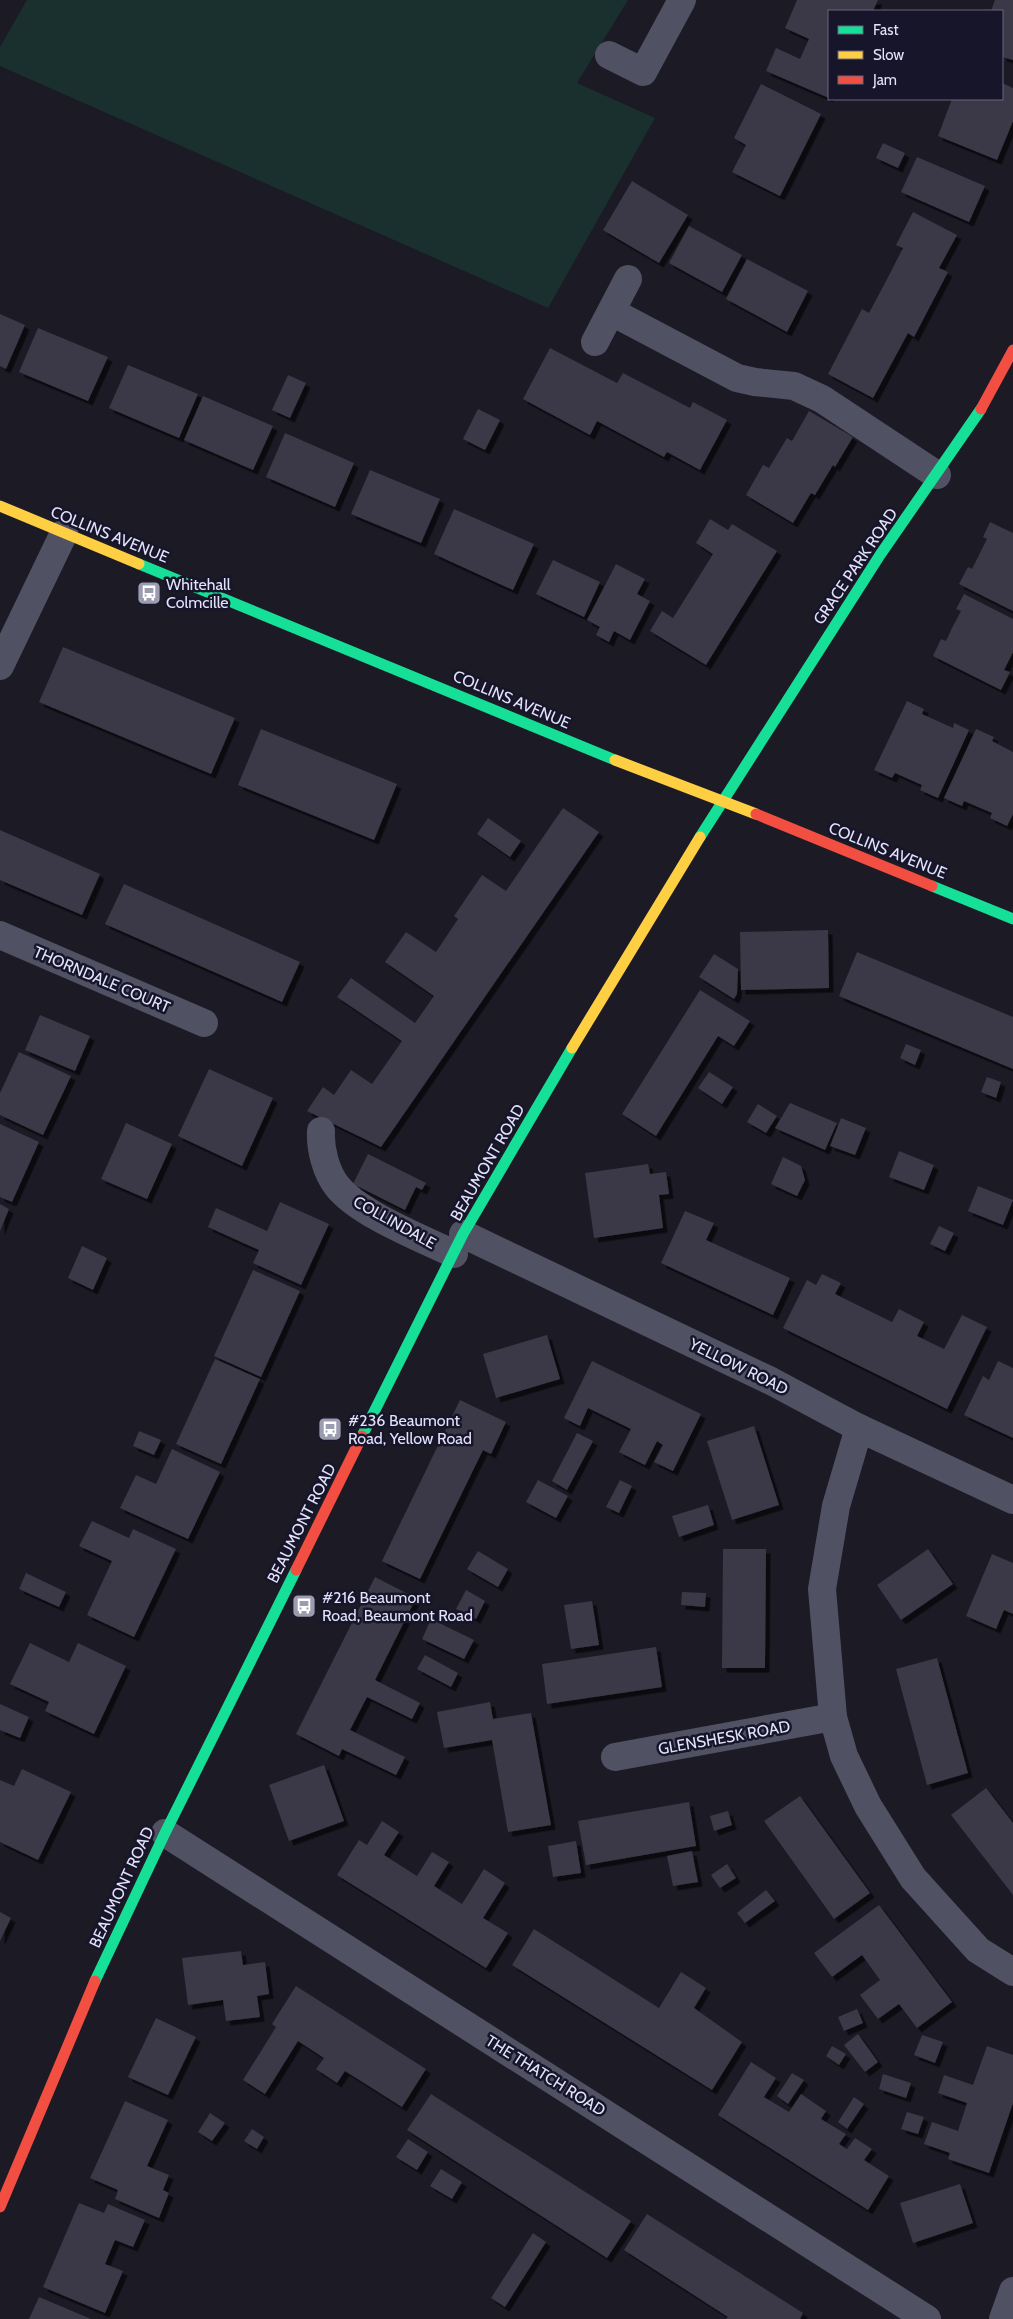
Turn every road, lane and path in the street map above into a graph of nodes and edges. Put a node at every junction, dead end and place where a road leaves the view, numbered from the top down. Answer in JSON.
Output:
{"nodes":[{"id":1,"x":682,"y":0,"type":"edge"},
{"id":2,"x":609,"y":55,"type":"dead end"},
{"id":3,"x":628,"y":279,"type":"dead end"},
{"id":4,"x":612,"y":312,"type":"junction"},
{"id":5,"x":595,"y":342,"type":"dead end"},
{"id":6,"x":1013,"y":350,"type":"edge"},
{"id":7,"x":937,"y":475,"type":"junction"},
{"id":8,"x":0,"y":506,"type":"edge"},
{"id":9,"x":64,"y":533,"type":"junction"},
{"id":10,"x":0,"y":666,"type":"edge"},
{"id":11,"x":722,"y":800,"type":"junction"},
{"id":12,"x":1013,"y":919,"type":"edge"},
{"id":13,"x":0,"y":935,"type":"edge"},
{"id":14,"x":204,"y":1023,"type":"dead end"},
{"id":15,"x":322,"y":1131,"type":"dead end"},
{"id":16,"x":459,"y":1244,"type":"junction"},
{"id":17,"x":859,"y":1428,"type":"junction"},
{"id":18,"x":1013,"y":1500,"type":"edge"},
{"id":19,"x":833,"y":1717,"type":"junction"},
{"id":20,"x":615,"y":1757,"type":"dead end"},
{"id":21,"x":165,"y":1832,"type":"junction"},
{"id":22,"x":1013,"y":1972,"type":"edge"},
{"id":23,"x":0,"y":2207,"type":"edge"},
{"id":24,"x":1013,"y":2291,"type":"edge"},
{"id":25,"x":927,"y":2319,"type":"edge"},
{"id":26,"x":1003,"y":2319,"type":"edge"}],
"edges":[{"from":1,"to":2,"type":"street"},
{"from":3,"to":4,"type":"street"},
{"from":4,"to":5,"type":"street"},
{"from":4,"to":7,"type":"street"},
{"from":6,"to":7,"type":"street","name":"GRACE PARK ROAD"},
{"from":7,"to":11,"type":"street","name":"GRACE PARK ROAD"},
{"from":8,"to":9,"type":"street","name":"COLLINS AVENUE"},
{"from":9,"to":10,"type":"street"},
{"from":9,"to":11,"type":"street","name":"COLLINS AVENUE"},
{"from":11,"to":12,"type":"street","name":"COLLINS AVENUE"},
{"from":11,"to":16,"type":"street","name":"BEAUMONT ROAD"},
{"from":13,"to":14,"type":"street","name":"THORNDALE COURT"},
{"from":15,"to":16,"type":"street","name":"COLLINDALE"},
{"from":16,"to":17,"type":"street","name":"YELLOW ROAD"},
{"from":16,"to":21,"type":"street","name":"BEAUMONT ROAD"},
{"from":17,"to":18,"type":"street","name":"YELLOW ROAD"},
{"from":17,"to":19,"type":"street"},
{"from":19,"to":20,"type":"street","name":"GLENSHESK ROAD"},
{"from":19,"to":22,"type":"street"},
{"from":21,"to":23,"type":"street","name":"BEAUMONT ROAD"},
{"from":21,"to":25,"type":"street","name":"THE THATCH ROAD"},
{"from":24,"to":26,"type":"street"}]}
